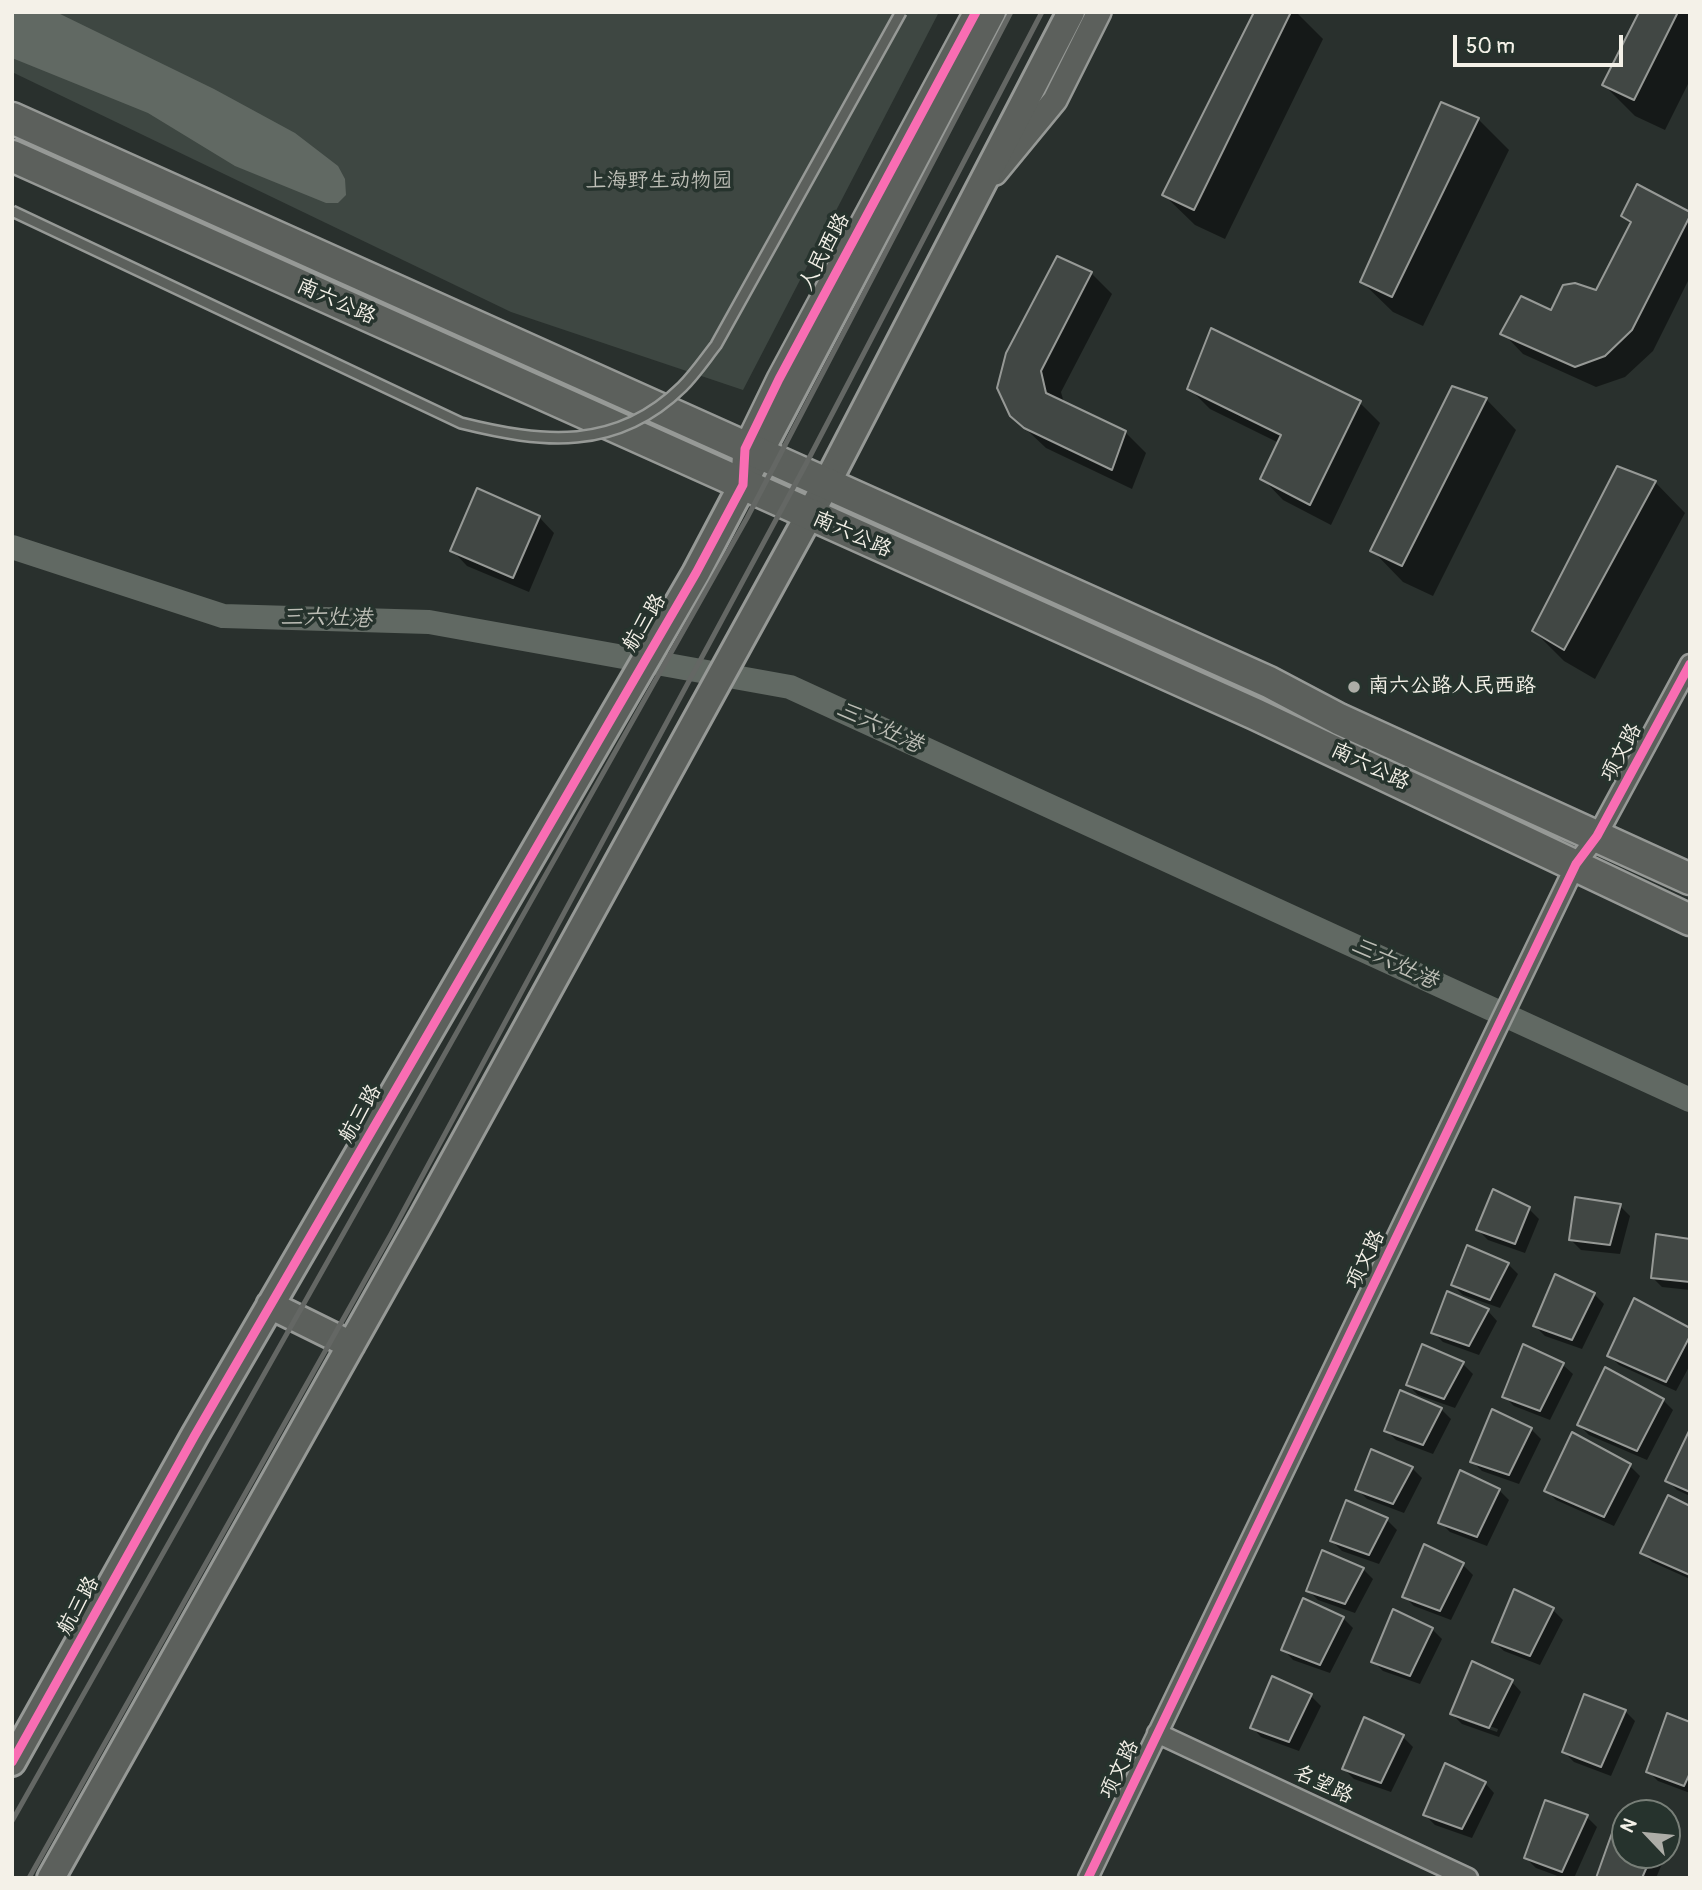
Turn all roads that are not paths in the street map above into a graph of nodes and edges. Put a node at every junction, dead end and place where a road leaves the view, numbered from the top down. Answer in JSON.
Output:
{"nodes":[{"id":1,"x":901,"y":12,"type":"edge"},
{"id":2,"x":976,"y":12,"type":"edge"},
{"id":3,"x":992,"y":12,"type":"edge"},
{"id":4,"x":1071,"y":12,"type":"edge"},
{"id":5,"x":1099,"y":12,"type":"edge"},
{"id":6,"x":12,"y":118,"type":"edge"},
{"id":7,"x":12,"y":156,"type":"edge"},
{"id":8,"x":974,"y":200,"type":"junction"},
{"id":9,"x":12,"y":211,"type":"edge"},
{"id":10,"x":752,"y":452,"type":"junction"},
{"id":11,"x":827,"y":483,"type":"junction"},
{"id":12,"x":743,"y":485,"type":"junction"},
{"id":13,"x":808,"y":516,"type":"junction"},
{"id":14,"x":1690,"y":664,"type":"edge"},
{"id":15,"x":1597,"y":836,"type":"junction"},
{"id":16,"x":1576,"y":864,"type":"junction"},
{"id":17,"x":1690,"y":879,"type":"edge"},
{"id":18,"x":1690,"y":920,"type":"edge"},
{"id":19,"x":270,"y":1305,"type":"junction"},
{"id":20,"x":351,"y":1345,"type":"junction"},
{"id":21,"x":1157,"y":1733,"type":"junction"},
{"id":22,"x":12,"y":1762,"type":"edge"},
{"id":23,"x":51,"y":1878,"type":"edge"},
{"id":24,"x":1088,"y":1878,"type":"edge"},
{"id":25,"x":1468,"y":1878,"type":"edge"}],
"edges":[{"from":1,"to":9,"type":"lane","bridge":true},
{"from":2,"to":10,"type":"street","name":"人民西路"},
{"from":3,"to":10,"type":"main road","name":"人民西路"},
{"from":4,"to":8,"type":"main road"},
{"from":5,"to":8,"type":"street"},
{"from":6,"to":10,"type":"highway","name":"南六公路"},
{"from":7,"to":12,"type":"highway","name":"南六公路"},
{"from":8,"to":11,"type":"main road"},
{"from":10,"to":11,"type":"highway","name":"南六公路"},
{"from":10,"to":12,"type":"main road","name":"人民西路"},
{"from":11,"to":13,"type":"main road"},
{"from":11,"to":15,"type":"highway","name":"南六公路"},
{"from":12,"to":13,"type":"highway","name":"南六公路"},
{"from":12,"to":19,"type":"main road","name":"航三路"},
{"from":13,"to":16,"type":"highway","name":"南六公路"},
{"from":13,"to":20,"type":"main road"},
{"from":14,"to":15,"type":"street","name":"项文路"},
{"from":15,"to":16,"type":"street","name":"项文路"},
{"from":15,"to":17,"type":"highway","name":"南六公路"},
{"from":16,"to":18,"type":"highway","name":"南六公路"},
{"from":16,"to":21,"type":"street","name":"项文路"},
{"from":19,"to":20,"type":"main road"},
{"from":19,"to":22,"type":"main road","name":"航三路"},
{"from":20,"to":23,"type":"main road"},
{"from":21,"to":24,"type":"street","name":"项文路"},
{"from":21,"to":25,"type":"street","name":"名望路"}]}
